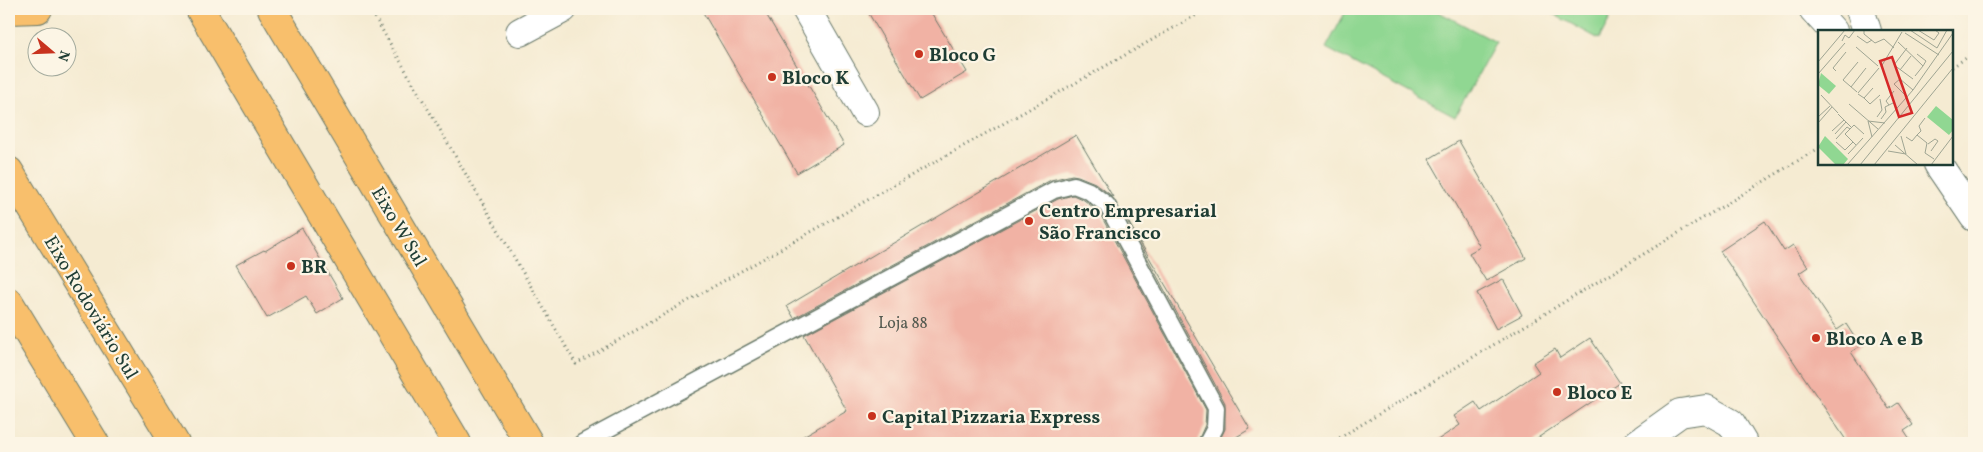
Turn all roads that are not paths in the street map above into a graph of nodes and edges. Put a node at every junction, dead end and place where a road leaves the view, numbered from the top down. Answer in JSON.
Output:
{"nodes":[{"id":1,"x":38,"y":9,"type":"edge"},
{"id":2,"x":200,"y":9,"type":"edge"},
{"id":3,"x":272,"y":9,"type":"edge"},
{"id":4,"x":563,"y":9,"type":"edge"},
{"id":5,"x":806,"y":9,"type":"edge"},
{"id":6,"x":1813,"y":9,"type":"edge"},
{"id":7,"x":1860,"y":9,"type":"edge"},
{"id":8,"x":9,"y":10,"type":"edge"},
{"id":9,"x":1832,"y":30,"type":"edge"},
{"id":10,"x":1867,"y":30,"type":"edge"},
{"id":11,"x":520,"y":32,"type":"dead end"},
{"id":12,"x":865,"y":112,"type":"dead end"},
{"id":13,"x":1939,"y":165,"type":"edge"},
{"id":14,"x":9,"y":171,"type":"edge"},
{"id":15,"x":1974,"y":217,"type":"edge"},
{"id":16,"x":9,"y":302,"type":"edge"},
{"id":17,"x":95,"y":443,"type":"edge"},
{"id":18,"x":175,"y":443,"type":"edge"},
{"id":19,"x":457,"y":443,"type":"edge"},
{"id":20,"x":529,"y":443,"type":"edge"},
{"id":21,"x":582,"y":443,"type":"edge"},
{"id":22,"x":1207,"y":443,"type":"edge"},
{"id":23,"x":1638,"y":443,"type":"edge"},
{"id":24,"x":1743,"y":443,"type":"edge"}],
"edges":[{"from":1,"to":8,"type":"main road"},
{"from":2,"to":19,"type":"main road"},
{"from":3,"to":20,"type":"main road","name":"Eixo W Sul"},
{"from":4,"to":11,"type":"street"},
{"from":5,"to":12,"type":"street"},
{"from":6,"to":9,"type":"street"},
{"from":7,"to":10,"type":"street"},
{"from":13,"to":15,"type":"street"},
{"from":14,"to":18,"type":"main road","name":"Eixo Rodoviário Sul"},
{"from":16,"to":17,"type":"main road"},
{"from":21,"to":22,"type":"lane"},
{"from":23,"to":24,"type":"street"}]}
